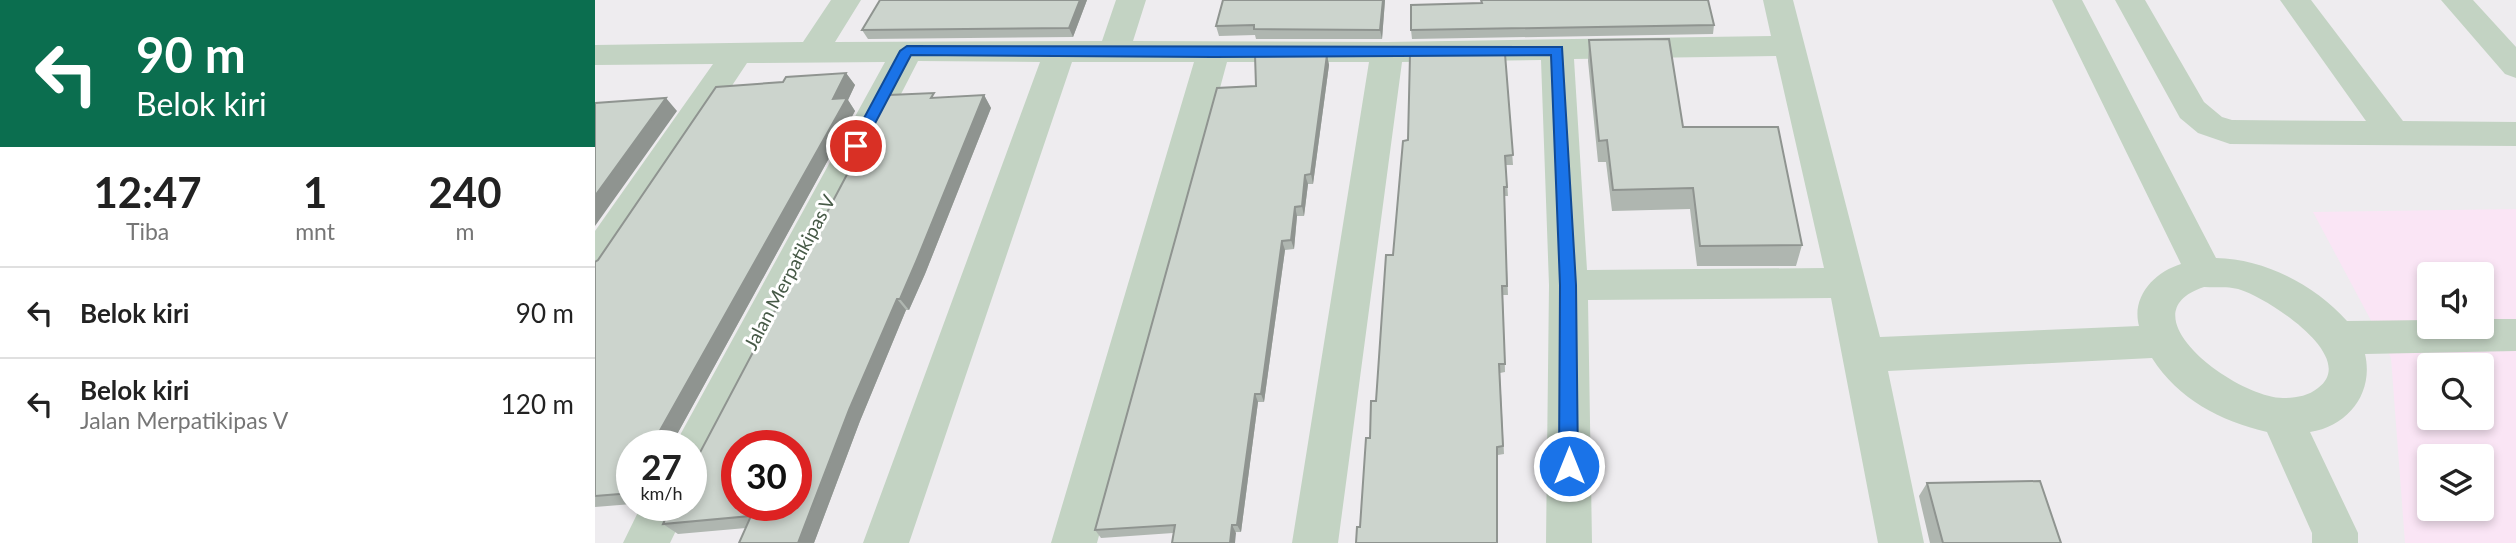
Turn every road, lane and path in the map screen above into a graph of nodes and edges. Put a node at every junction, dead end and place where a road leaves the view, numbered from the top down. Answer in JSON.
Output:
{"nodes":[{"id":1,"x":846,"y":0,"type":"edge"},
{"id":2,"x":1131,"y":0,"type":"edge"},
{"id":3,"x":1778,"y":0,"type":"edge"},
{"id":4,"x":2067,"y":0,"type":"edge"},
{"id":5,"x":2130,"y":0,"type":"edge"},
{"id":6,"x":2295,"y":0,"type":"edge"},
{"id":7,"x":2456,"y":0,"type":"edge"},
{"id":8,"x":1789,"y":46,"type":"junction"},
{"id":9,"x":1557,"y":50,"type":"junction"},
{"id":10,"x":813,"y":51,"type":"junction"},
{"id":11,"x":907,"y":51,"type":"junction"},
{"id":12,"x":738,"y":52,"type":"junction"},
{"id":13,"x":1059,"y":52,"type":"junction"},
{"id":14,"x":1114,"y":52,"type":"junction"},
{"id":15,"x":1387,"y":52,"type":"junction"},
{"id":16,"x":1213,"y":53,"type":"junction"},
{"id":17,"x":595,"y":55,"type":"edge"},
{"id":18,"x":2516,"y":67,"type":"edge"},
{"id":19,"x":2393,"y":133,"type":"junction"},
{"id":20,"x":2516,"y":134,"type":"edge"},
{"id":21,"x":595,"y":261,"type":"edge"},
{"id":22,"x":2204,"y":272,"type":"junction"},
{"id":23,"x":1845,"y":282,"type":"junction"},
{"id":24,"x":1568,"y":285,"type":"junction"},
{"id":25,"x":2516,"y":335,"type":"edge"},
{"id":26,"x":2337,"y":338,"type":"junction"},
{"id":27,"x":2163,"y":341,"type":"junction"},
{"id":28,"x":1864,"y":355,"type":"junction"},
{"id":29,"x":2283,"y":417,"type":"junction"},
{"id":30,"x":705,"y":430,"type":"edge"},
{"id":31,"x":658,"y":521,"type":"edge"},
{"id":32,"x":646,"y":543,"type":"edge"},
{"id":33,"x":886,"y":543,"type":"edge"},
{"id":34,"x":1075,"y":543,"type":"edge"},
{"id":35,"x":1315,"y":543,"type":"edge"},
{"id":36,"x":1569,"y":543,"type":"edge"},
{"id":37,"x":1901,"y":543,"type":"edge"},
{"id":38,"x":2335,"y":543,"type":"edge"}],
"edges":[{"from":1,"to":10,"type":"street"},
{"from":2,"to":14,"type":"street"},
{"from":3,"to":8,"type":"street"},
{"from":4,"to":22,"type":"street"},
{"from":5,"to":19,"type":"street"},
{"from":6,"to":19,"type":"street"},
{"from":7,"to":18,"type":"street"},
{"from":8,"to":9,"type":"street"},
{"from":8,"to":23,"type":"street"},
{"from":9,"to":15,"type":"street"},
{"from":9,"to":24,"type":"street"},
{"from":10,"to":11,"type":"street"},
{"from":10,"to":12,"type":"street"},
{"from":11,"to":13,"type":"street"},
{"from":11,"to":30,"type":"street","name":"Jalan Merpatikipas V"},
{"from":12,"to":17,"type":"street"},
{"from":12,"to":21,"type":"street"},
{"from":13,"to":14,"type":"street"},
{"from":13,"to":33,"type":"street"},
{"from":14,"to":16,"type":"street"},
{"from":15,"to":16,"type":"street"},
{"from":15,"to":35,"type":"street"},
{"from":16,"to":34,"type":"street"},
{"from":19,"to":20,"type":"street"},
{"from":22,"to":26,"type":"street"},
{"from":22,"to":27,"type":"street"},
{"from":23,"to":24,"type":"street"},
{"from":23,"to":28,"type":"street"},
{"from":24,"to":36,"type":"street"},
{"from":25,"to":26,"type":"street"},
{"from":26,"to":29,"type":"street"},
{"from":27,"to":28,"type":"street"},
{"from":27,"to":29,"type":"street"},
{"from":28,"to":37,"type":"street"},
{"from":29,"to":38,"type":"street"},
{"from":31,"to":32,"type":"street"}]}
